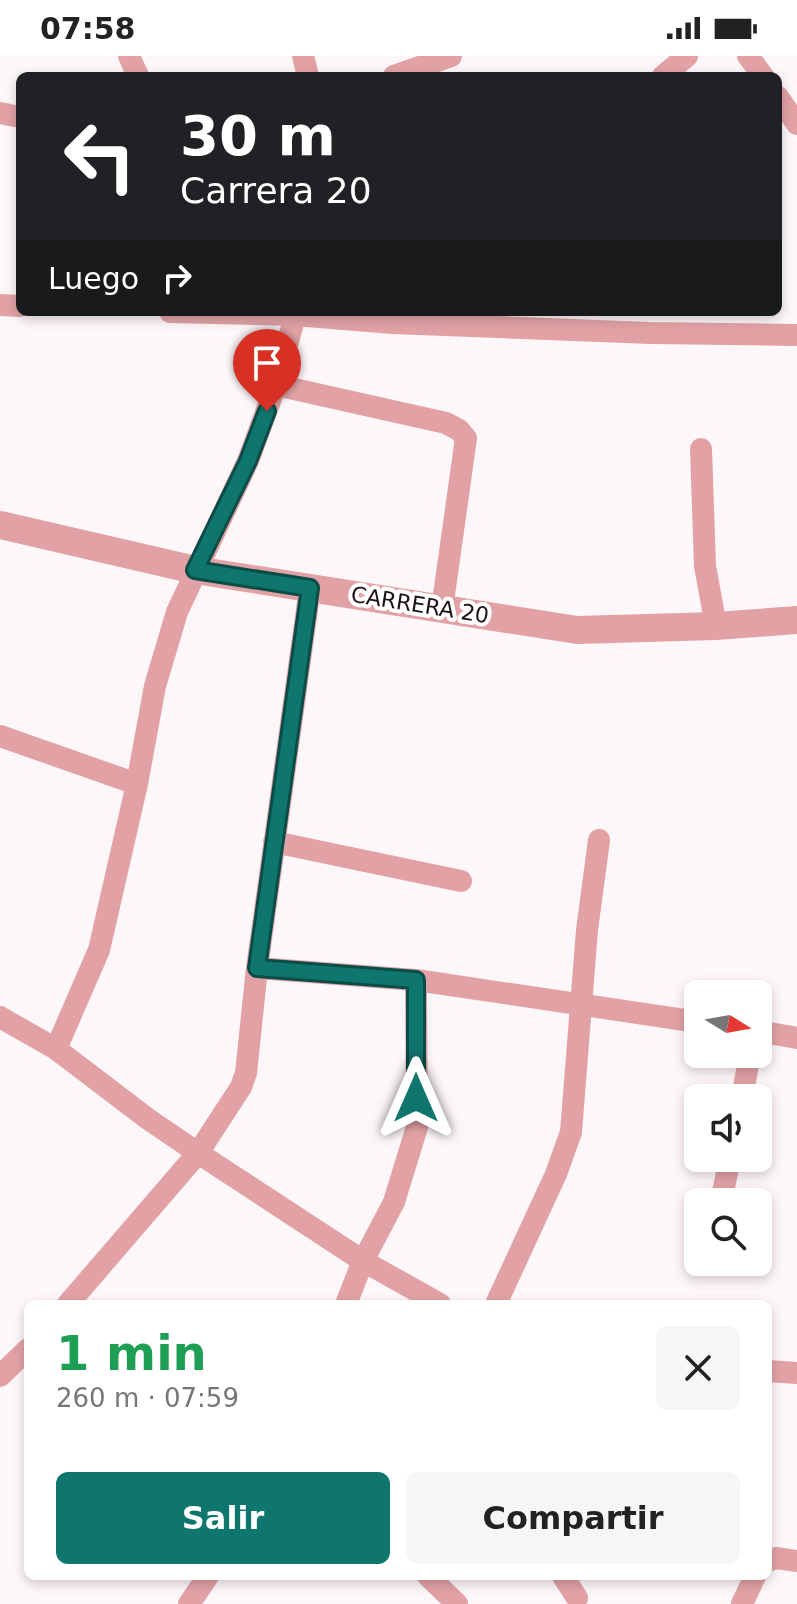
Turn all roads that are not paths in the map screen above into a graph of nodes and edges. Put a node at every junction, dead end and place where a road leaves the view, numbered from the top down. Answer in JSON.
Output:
{"nodes":[{"id":1,"x":451,"y":56,"type":"edge"},
{"id":2,"x":687,"y":56,"type":"edge"},
{"id":3,"x":405,"y":72,"type":"edge"},
{"id":4,"x":668,"y":72,"type":"edge"},
{"id":5,"x":782,"y":103,"type":"edge"},
{"id":6,"x":797,"y":124,"type":"edge"},
{"id":7,"x":295,"y":316,"type":"edge"},
{"id":8,"x":317,"y":316,"type":"edge"},
{"id":9,"x":797,"y":335,"type":"edge"},
{"id":10,"x":276,"y":385,"type":"junction"},
{"id":11,"x":701,"y":449,"type":"dead end"},
{"id":12,"x":0,"y":525,"type":"edge"},
{"id":13,"x":195,"y":570,"type":"junction"},
{"id":14,"x":310,"y":588,"type":"junction"},
{"id":15,"x":442,"y":609,"type":"junction"},
{"id":16,"x":797,"y":620,"type":"edge"},
{"id":17,"x":716,"y":626,"type":"junction"},
{"id":18,"x":0,"y":736,"type":"edge"},
{"id":19,"x":137,"y":784,"type":"junction"},
{"id":20,"x":599,"y":840,"type":"dead end"},
{"id":21,"x":274,"y":842,"type":"junction"},
{"id":22,"x":461,"y":881,"type":"dead end"},
{"id":23,"x":257,"y":968,"type":"junction"},
{"id":24,"x":416,"y":980,"type":"junction"},
{"id":25,"x":581,"y":1006,"type":"junction"},
{"id":26,"x":0,"y":1017,"type":"edge"},
{"id":27,"x":684,"y":1020,"type":"edge"},
{"id":28,"x":772,"y":1034,"type":"edge"},
{"id":29,"x":797,"y":1038,"type":"edge"},
{"id":30,"x":56,"y":1049,"type":"junction"},
{"id":31,"x":198,"y":1153,"type":"junction"},
{"id":32,"x":363,"y":1261,"type":"junction"},
{"id":33,"x":71,"y":1300,"type":"edge"},
{"id":34,"x":348,"y":1300,"type":"edge"},
{"id":35,"x":433,"y":1300,"type":"edge"},
{"id":36,"x":498,"y":1300,"type":"edge"},
{"id":37,"x":24,"y":1353,"type":"edge"},
{"id":38,"x":772,"y":1371,"type":"edge"},
{"id":39,"x":797,"y":1373,"type":"edge"},
{"id":40,"x":0,"y":1376,"type":"edge"},
{"id":41,"x":772,"y":1560,"type":"edge"},
{"id":42,"x":797,"y":1561,"type":"edge"},
{"id":43,"x":205,"y":1580,"type":"edge"},
{"id":44,"x":432,"y":1580,"type":"edge"},
{"id":45,"x":566,"y":1580,"type":"edge"},
{"id":46,"x":753,"y":1580,"type":"edge"},
{"id":47,"x":577,"y":1598,"type":"dead end"},
{"id":48,"x":189,"y":1604,"type":"edge"},
{"id":49,"x":457,"y":1604,"type":"edge"},
{"id":50,"x":742,"y":1604,"type":"edge"}],
"edges":[{"from":1,"to":3,"type":"street"},
{"from":2,"to":4,"type":"street"},
{"from":5,"to":6,"type":"street"},
{"from":7,"to":10,"type":"street"},
{"from":8,"to":9,"type":"street"},
{"from":10,"to":13,"type":"street"},
{"from":10,"to":15,"type":"street"},
{"from":11,"to":17,"type":"street"},
{"from":12,"to":13,"type":"street","name":"CARRERA 20"},
{"from":13,"to":14,"type":"street","name":"CARRERA 20"},
{"from":13,"to":19,"type":"street"},
{"from":14,"to":15,"type":"street","name":"CARRERA 20"},
{"from":14,"to":21,"type":"street"},
{"from":15,"to":17,"type":"street","name":"CARRERA 20"},
{"from":16,"to":17,"type":"street","name":"CARRERA 20"},
{"from":18,"to":19,"type":"street"},
{"from":19,"to":30,"type":"street"},
{"from":20,"to":25,"type":"street"},
{"from":21,"to":22,"type":"street"},
{"from":21,"to":23,"type":"street"},
{"from":23,"to":24,"type":"street"},
{"from":23,"to":31,"type":"street"},
{"from":24,"to":25,"type":"street"},
{"from":24,"to":32,"type":"street"},
{"from":25,"to":27,"type":"street"},
{"from":25,"to":36,"type":"street"},
{"from":26,"to":30,"type":"street"},
{"from":28,"to":29,"type":"street"},
{"from":30,"to":31,"type":"street"},
{"from":31,"to":32,"type":"street"},
{"from":31,"to":33,"type":"street"},
{"from":32,"to":34,"type":"street"},
{"from":32,"to":35,"type":"street"},
{"from":37,"to":40,"type":"street"},
{"from":38,"to":39,"type":"street"},
{"from":41,"to":42,"type":"street"},
{"from":43,"to":48,"type":"street"},
{"from":44,"to":49,"type":"street"},
{"from":45,"to":47,"type":"street"},
{"from":46,"to":50,"type":"street"}]}
